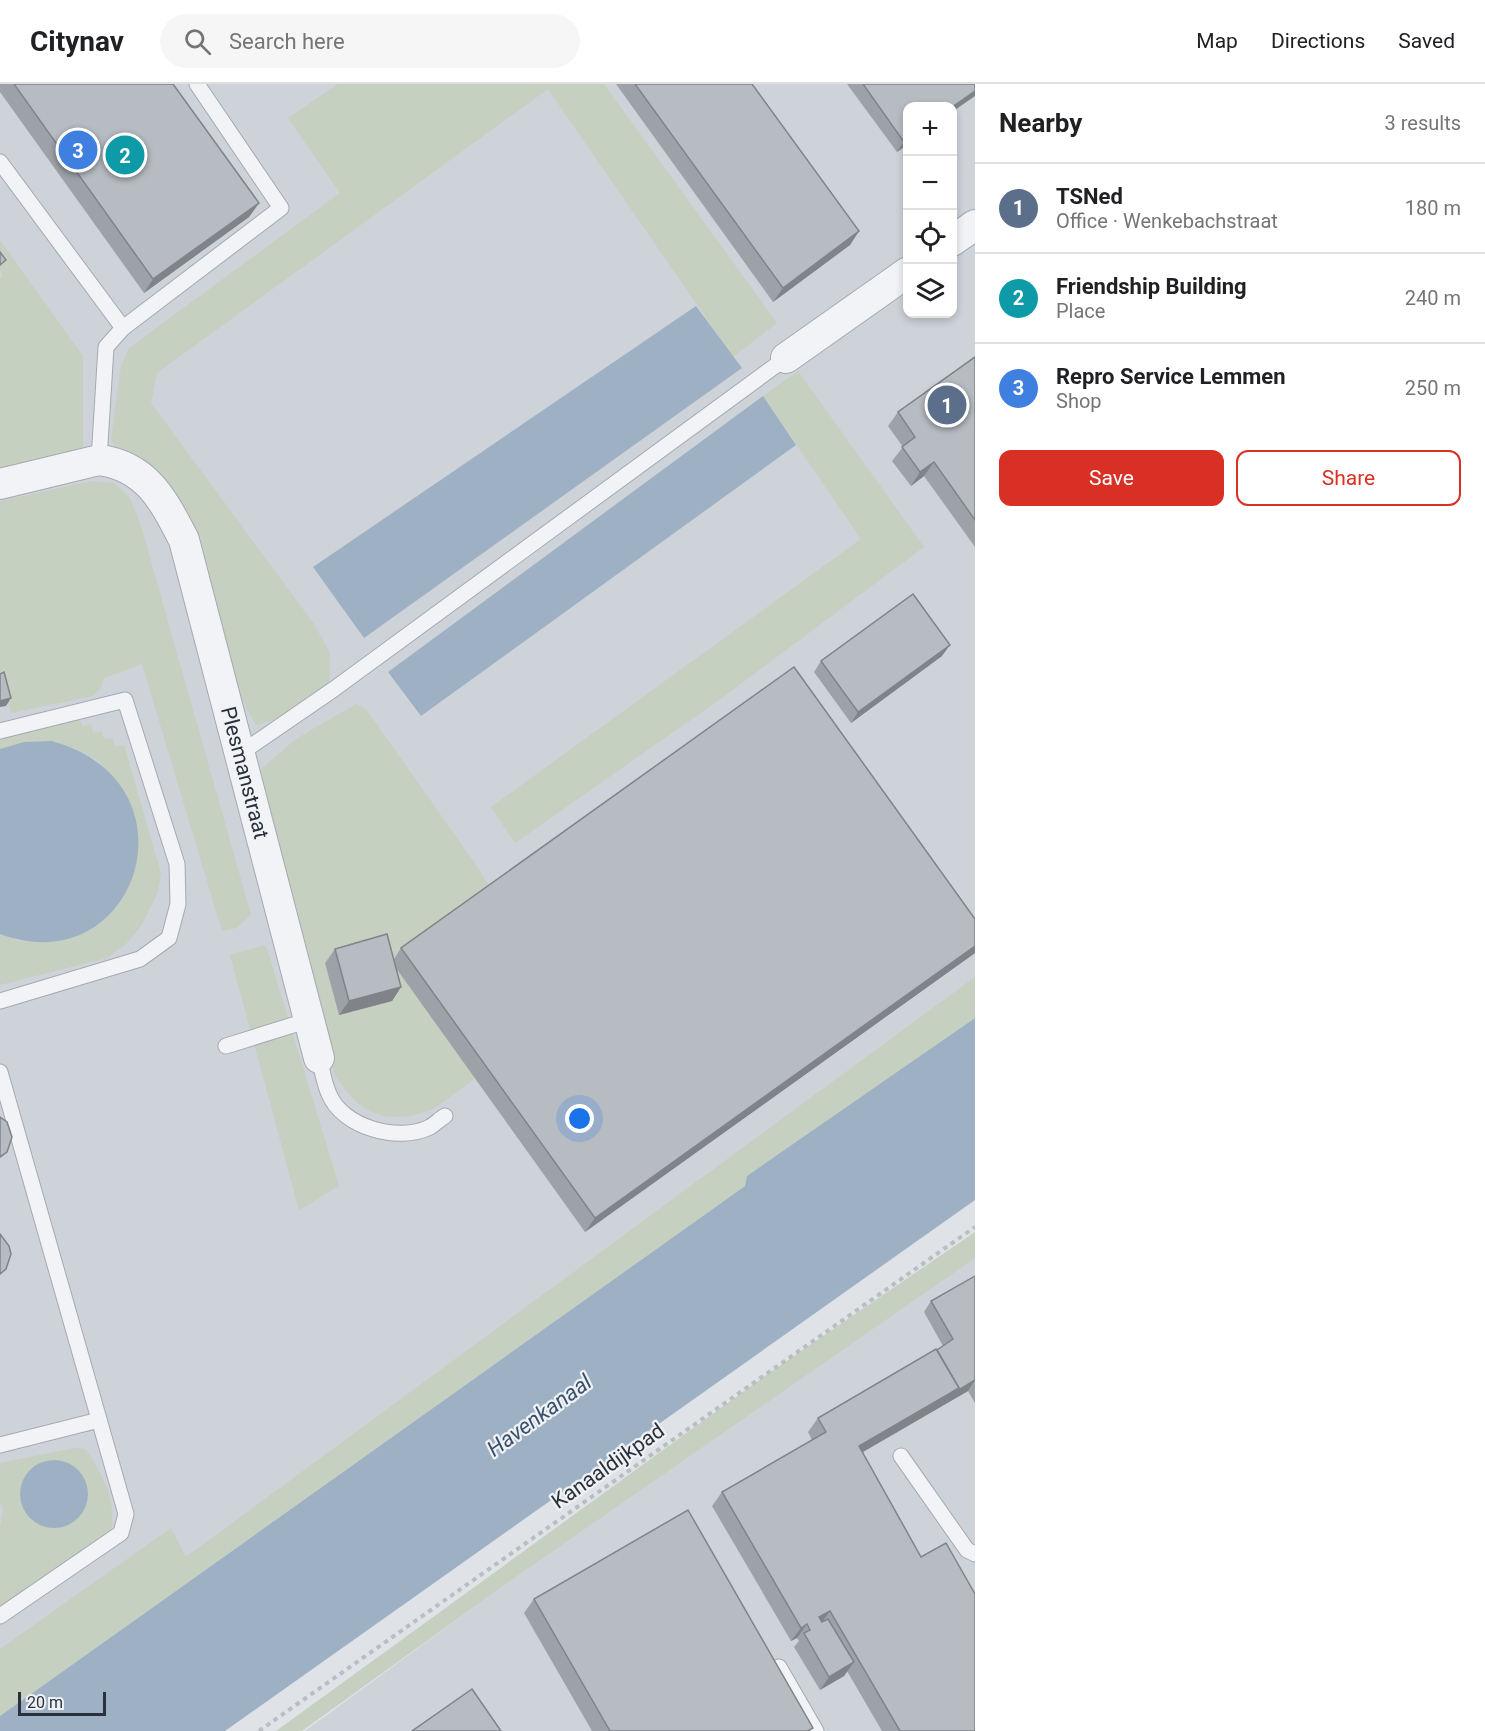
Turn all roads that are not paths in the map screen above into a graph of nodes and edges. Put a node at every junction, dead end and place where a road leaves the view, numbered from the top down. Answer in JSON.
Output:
{"nodes":[{"id":1,"x":197,"y":84,"type":"edge"},
{"id":2,"x":0,"y":162,"type":"edge"},
{"id":3,"x":975,"y":225,"type":"edge"},
{"id":4,"x":957,"y":238,"type":"edge"},
{"id":5,"x":903,"y":276,"type":"edge"},
{"id":6,"x":123,"y":328,"type":"junction"},
{"id":7,"x":786,"y":358,"type":"joint"},
{"id":8,"x":99,"y":460,"type":"junction"},
{"id":9,"x":0,"y":484,"type":"edge"},
{"id":10,"x":0,"y":731,"type":"edge"},
{"id":11,"x":238,"y":755,"type":"junction"},
{"id":12,"x":0,"y":1001,"type":"edge"},
{"id":13,"x":309,"y":1020,"type":"junction"},
{"id":14,"x":226,"y":1046,"type":"dead end"},
{"id":15,"x":319,"y":1058,"type":"joint"},
{"id":16,"x":0,"y":1072,"type":"edge"},
{"id":17,"x":445,"y":1116,"type":"dead end"},
{"id":18,"x":99,"y":1420,"type":"junction"},
{"id":19,"x":0,"y":1445,"type":"edge"},
{"id":20,"x":901,"y":1456,"type":"dead end"},
{"id":21,"x":975,"y":1554,"type":"edge"},
{"id":22,"x":0,"y":1616,"type":"edge"},
{"id":23,"x":779,"y":1667,"type":"edge"},
{"id":24,"x":816,"y":1731,"type":"edge"}],
"edges":[{"from":1,"to":6,"type":"lane"},
{"from":2,"to":6,"type":"lane"},
{"from":3,"to":4,"type":"street"},
{"from":5,"to":7,"type":"street"},
{"from":6,"to":8,"type":"lane"},
{"from":7,"to":11,"type":"lane"},
{"from":8,"to":9,"type":"street","name":"Plesmanstraat"},
{"from":8,"to":11,"type":"street","name":"Plesmanstraat"},
{"from":10,"to":12,"type":"lane"},
{"from":11,"to":13,"type":"street","name":"Plesmanstraat"},
{"from":13,"to":14,"type":"lane"},
{"from":13,"to":15,"type":"street","name":"Plesmanstraat"},
{"from":15,"to":17,"type":"lane","name":"Plesmanstraat"},
{"from":16,"to":18,"type":"lane"},
{"from":18,"to":19,"type":"lane"},
{"from":18,"to":22,"type":"lane"},
{"from":20,"to":21,"type":"lane"},
{"from":23,"to":24,"type":"lane"}]}
